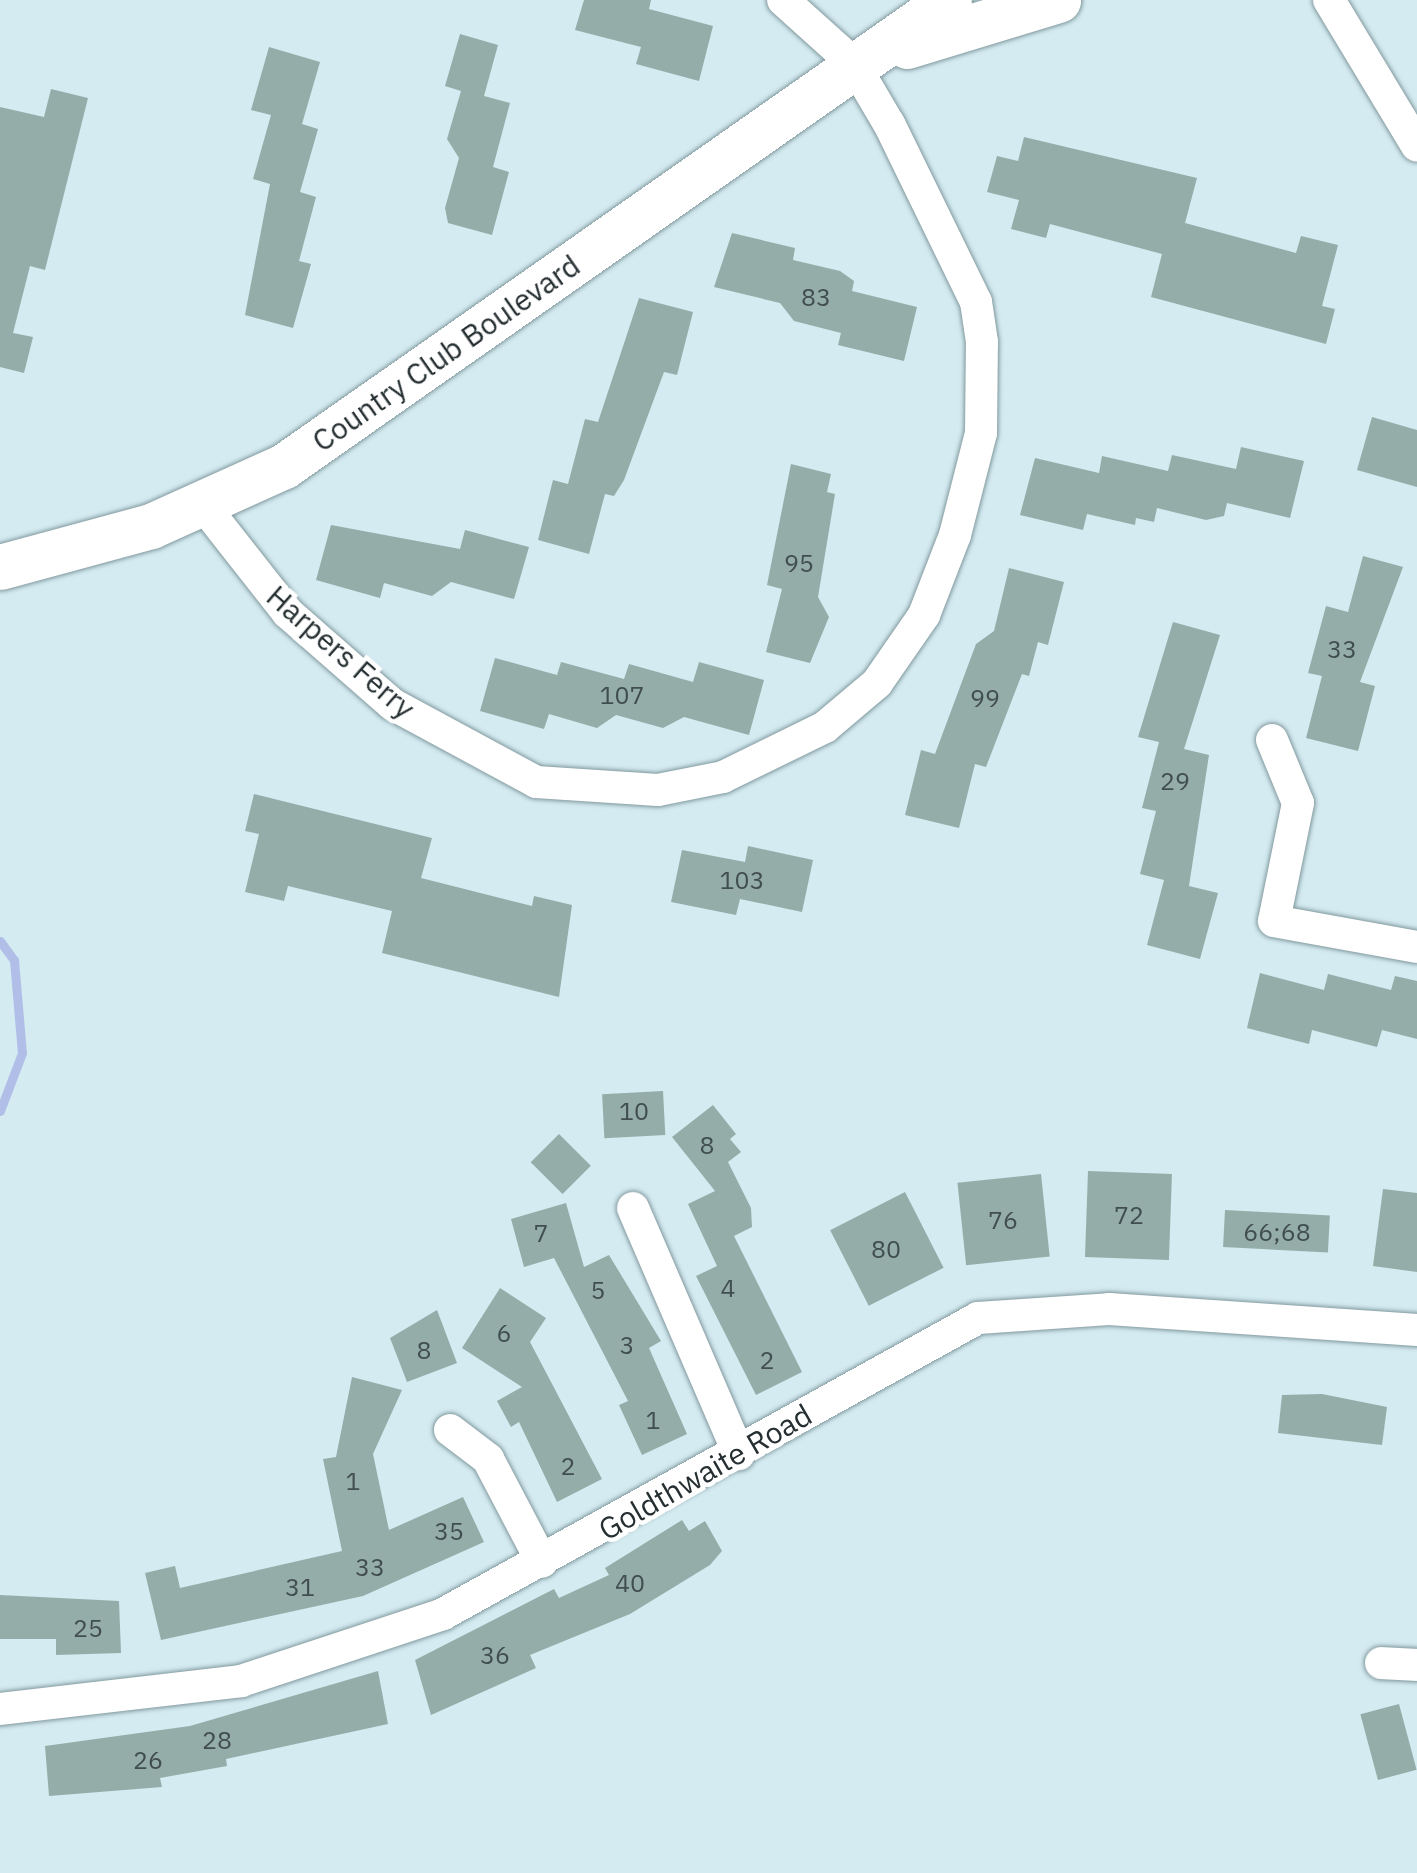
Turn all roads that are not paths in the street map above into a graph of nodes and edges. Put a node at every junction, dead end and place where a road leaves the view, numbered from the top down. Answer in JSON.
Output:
{"nodes":[{"id":1,"x":783,"y":0,"type":"edge"},
{"id":2,"x":950,"y":0,"type":"edge"},
{"id":3,"x":1058,"y":0,"type":"edge"},
{"id":4,"x":1329,"y":0,"type":"edge"},
{"id":5,"x":853,"y":63,"type":"junction"},
{"id":6,"x":1417,"y":146,"type":"edge"},
{"id":7,"x":203,"y":505,"type":"junction"},
{"id":8,"x":0,"y":567,"type":"edge"},
{"id":9,"x":1272,"y":740,"type":"dead end"},
{"id":10,"x":1417,"y":948,"type":"edge"},
{"id":11,"x":634,"y":1208,"type":"dead end"},
{"id":12,"x":1417,"y":1330,"type":"edge"},
{"id":13,"x":450,"y":1430,"type":"dead end"},
{"id":14,"x":739,"y":1454,"type":"junction"},
{"id":15,"x":542,"y":1562,"type":"junction"},
{"id":16,"x":1381,"y":1663,"type":"dead end"},
{"id":17,"x":1417,"y":1665,"type":"edge"},
{"id":18,"x":0,"y":1709,"type":"edge"}],
"edges":[{"from":1,"to":5,"type":"street"},
{"from":2,"to":5,"type":"street","name":"Country Club Boulevard"},
{"from":3,"to":5,"type":"street","name":"Country Club Boulevard"},
{"from":4,"to":6,"type":"street"},
{"from":5,"to":7,"type":"street","name":"Country Club Boulevard"},
{"from":5,"to":7,"type":"street","name":"Harpers Ferry"},
{"from":7,"to":8,"type":"street","name":"Country Club Boulevard"},
{"from":9,"to":10,"type":"street"},
{"from":11,"to":14,"type":"street"},
{"from":12,"to":14,"type":"street","name":"Goldthwaite Road"},
{"from":13,"to":15,"type":"street"},
{"from":14,"to":15,"type":"street","name":"Goldthwaite Road"},
{"from":15,"to":18,"type":"street","name":"Goldthwaite Road"},
{"from":16,"to":17,"type":"street"}]}
